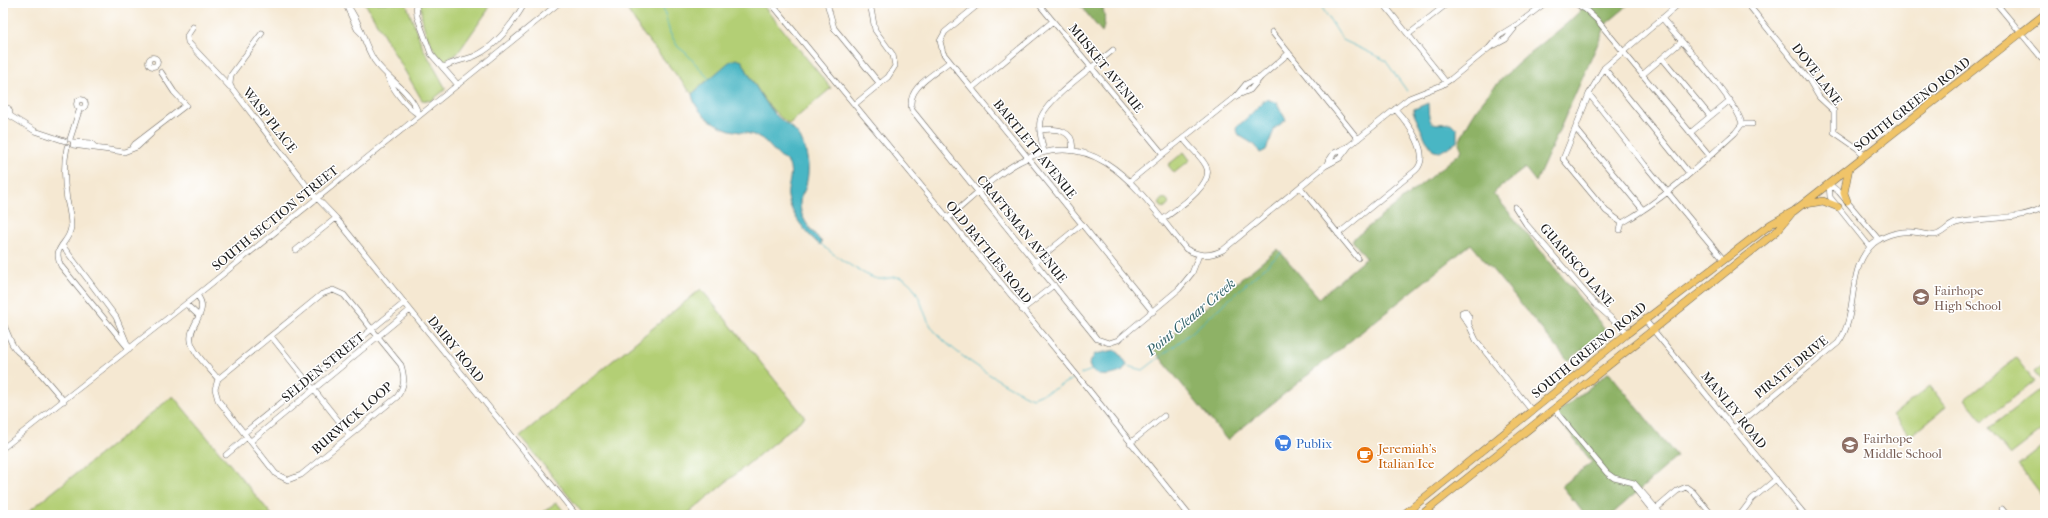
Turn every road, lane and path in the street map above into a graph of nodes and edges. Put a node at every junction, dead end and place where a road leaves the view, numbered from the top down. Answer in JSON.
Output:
{"nodes":[{"id":1,"x":345,"y":3,"type":"edge"},
{"id":2,"x":416,"y":3,"type":"edge"},
{"id":3,"x":525,"y":3,"type":"edge"},
{"id":4,"x":559,"y":3,"type":"edge"},
{"id":5,"x":771,"y":3,"type":"edge"},
{"id":6,"x":827,"y":3,"type":"edge"},
{"id":7,"x":870,"y":3,"type":"edge"},
{"id":8,"x":980,"y":3,"type":"edge"},
{"id":9,"x":1038,"y":3,"type":"edge"},
{"id":10,"x":1383,"y":3,"type":"edge"},
{"id":11,"x":1448,"y":3,"type":"edge"},
{"id":12,"x":1545,"y":3,"type":"edge"},
{"id":13,"x":1574,"y":3,"type":"edge"},
{"id":14,"x":1680,"y":3,"type":"edge"},
{"id":15,"x":1747,"y":3,"type":"edge"},
{"id":16,"x":1996,"y":3,"type":"edge"},
{"id":17,"x":2045,"y":14,"type":"edge"},
{"id":18,"x":1662,"y":18,"type":"junction"},
{"id":19,"x":1053,"y":21,"type":"junction"},
{"id":20,"x":193,"y":27,"type":"dead end"},
{"id":21,"x":1272,"y":32,"type":"dead end"},
{"id":22,"x":262,"y":33,"type":"dead end"},
{"id":23,"x":1409,"y":34,"type":"junction"},
{"id":24,"x":2022,"y":34,"type":"junction"},
{"id":25,"x":1681,"y":42,"type":"junction"},
{"id":26,"x":1113,"y":50,"type":"dead end"},
{"id":27,"x":1623,"y":51,"type":"junction"},
{"id":28,"x":1289,"y":53,"type":"junction"},
{"id":29,"x":1662,"y":58,"type":"junction"},
{"id":30,"x":950,"y":62,"type":"junction"},
{"id":31,"x":2045,"y":62,"type":"edge"},
{"id":32,"x":156,"y":66,"type":"dead end"},
{"id":33,"x":443,"y":68,"type":"junction"},
{"id":34,"x":1092,"y":68,"type":"junction"},
{"id":35,"x":1604,"y":68,"type":"junction"},
{"id":36,"x":1642,"y":75,"type":"junction"},
{"id":37,"x":1446,"y":82,"type":"junction"},
{"id":38,"x":880,"y":84,"type":"junction"},
{"id":39,"x":458,"y":85,"type":"junction"},
{"id":40,"x":231,"y":88,"type":"junction"},
{"id":41,"x":972,"y":88,"type":"junction"},
{"id":42,"x":1589,"y":94,"type":"junction"},
{"id":43,"x":1730,"y":100,"type":"junction"},
{"id":44,"x":854,"y":105,"type":"junction"},
{"id":45,"x":3,"y":108,"type":"edge"},
{"id":46,"x":80,"y":108,"type":"dead end"},
{"id":47,"x":1395,"y":109,"type":"junction"},
{"id":48,"x":9,"y":115,"type":"junction"},
{"id":49,"x":419,"y":115,"type":"junction"},
{"id":50,"x":1710,"y":116,"type":"junction"},
{"id":51,"x":3,"y":117,"type":"edge"},
{"id":52,"x":1742,"y":124,"type":"junction"},
{"id":53,"x":1752,"y":124,"type":"dead end"},
{"id":54,"x":1576,"y":129,"type":"junction"},
{"id":55,"x":1041,"y":130,"type":"junction"},
{"id":56,"x":1690,"y":133,"type":"junction"},
{"id":57,"x":1184,"y":139,"type":"junction"},
{"id":58,"x":1358,"y":139,"type":"junction"},
{"id":59,"x":70,"y":142,"type":"junction"},
{"id":60,"x":1072,"y":151,"type":"junction"},
{"id":61,"x":1044,"y":152,"type":"junction"},
{"id":62,"x":1163,"y":154,"type":"junction"},
{"id":63,"x":1709,"y":155,"type":"junction"},
{"id":64,"x":1865,"y":156,"type":"junction"},
{"id":65,"x":1028,"y":158,"type":"junction"},
{"id":66,"x":1849,"y":168,"type":"junction"},
{"id":67,"x":1689,"y":173,"type":"junction"},
{"id":68,"x":1130,"y":181,"type":"junction"},
{"id":69,"x":1829,"y":184,"type":"junction"},
{"id":70,"x":1300,"y":187,"type":"junction"},
{"id":71,"x":1667,"y":191,"type":"junction"},
{"id":72,"x":979,"y":193,"type":"junction"},
{"id":73,"x":318,"y":198,"type":"junction"},
{"id":74,"x":1847,"y":201,"type":"junction"},
{"id":75,"x":1801,"y":205,"type":"junction"},
{"id":76,"x":2045,"y":206,"type":"edge"},
{"id":77,"x":1516,"y":207,"type":"dead end"},
{"id":78,"x":1838,"y":207,"type":"junction"},
{"id":79,"x":1643,"y":210,"type":"junction"},
{"id":80,"x":1794,"y":211,"type":"junction"},
{"id":81,"x":336,"y":218,"type":"junction"},
{"id":82,"x":947,"y":219,"type":"junction"},
{"id":83,"x":1162,"y":220,"type":"junction"},
{"id":84,"x":1622,"y":222,"type":"junction"},
{"id":85,"x":1082,"y":224,"type":"junction"},
{"id":86,"x":1620,"y":230,"type":"dead end"},
{"id":87,"x":1338,"y":234,"type":"junction"},
{"id":88,"x":1879,"y":240,"type":"junction"},
{"id":89,"x":62,"y":245,"type":"junction"},
{"id":90,"x":1870,"y":247,"type":"junction"},
{"id":91,"x":296,"y":250,"type":"dead end"},
{"id":92,"x":1199,"y":255,"type":"junction"},
{"id":93,"x":1358,"y":258,"type":"dead end"},
{"id":94,"x":1723,"y":259,"type":"junction"},
{"id":95,"x":1035,"y":262,"type":"junction"},
{"id":96,"x":1054,"y":285,"type":"junction"},
{"id":97,"x":197,"y":295,"type":"junction"},
{"id":98,"x":404,"y":303,"type":"junction"},
{"id":99,"x":186,"y":304,"type":"junction"},
{"id":100,"x":410,"y":310,"type":"junction"},
{"id":101,"x":1022,"y":310,"type":"junction"},
{"id":102,"x":1153,"y":312,"type":"junction"},
{"id":103,"x":199,"y":316,"type":"junction"},
{"id":104,"x":1645,"y":320,"type":"junction"},
{"id":105,"x":3,"y":324,"type":"edge"},
{"id":106,"x":1469,"y":326,"type":"dead end"},
{"id":107,"x":372,"y":329,"type":"junction"},
{"id":108,"x":1652,"y":329,"type":"junction"},
{"id":109,"x":1628,"y":333,"type":"junction"},
{"id":110,"x":271,"y":336,"type":"junction"},
{"id":111,"x":378,"y":337,"type":"junction"},
{"id":112,"x":129,"y":349,"type":"junction"},
{"id":113,"x":218,"y":379,"type":"junction"},
{"id":114,"x":308,"y":381,"type":"junction"},
{"id":115,"x":314,"y":389,"type":"junction"},
{"id":116,"x":64,"y":401,"type":"junction"},
{"id":117,"x":1555,"y":407,"type":"junction"},
{"id":118,"x":1532,"y":411,"type":"junction"},
{"id":119,"x":1164,"y":416,"type":"dead end"},
{"id":120,"x":1734,"y":428,"type":"junction"},
{"id":121,"x":350,"y":435,"type":"junction"},
{"id":122,"x":247,"y":437,"type":"junction"},
{"id":123,"x":1130,"y":443,"type":"junction"},
{"id":124,"x":3,"y":448,"type":"edge"},
{"id":125,"x":226,"y":455,"type":"dead end"},
{"id":126,"x":1776,"y":479,"type":"junction"},
{"id":127,"x":1447,"y":480,"type":"junction"},
{"id":128,"x":1454,"y":488,"type":"junction"},
{"id":129,"x":2002,"y":509,"type":"dead end"},
{"id":130,"x":1654,"y":512,"type":"edge"},
{"id":131,"x":576,"y":515,"type":"edge"},
{"id":132,"x":1189,"y":515,"type":"edge"},
{"id":133,"x":1403,"y":515,"type":"edge"},
{"id":134,"x":1421,"y":515,"type":"edge"},
{"id":135,"x":1662,"y":515,"type":"edge"},
{"id":136,"x":1712,"y":515,"type":"edge"},
{"id":137,"x":1740,"y":515,"type":"edge"},
{"id":138,"x":1805,"y":515,"type":"edge"},
{"id":139,"x":2007,"y":515,"type":"edge"}],
"edges":[{"from":1,"to":49,"type":"street"},
{"from":2,"to":33,"type":"street"},
{"from":3,"to":33,"type":"street"},
{"from":4,"to":39,"type":"street","name":"SOUTH SECTION STREET"},
{"from":5,"to":44,"type":"street","name":"OLD BATTLES ROAD"},
{"from":6,"to":38,"type":"street"},
{"from":7,"to":38,"type":"street"},
{"from":8,"to":30,"type":"street","name":"BARTLETT AVENUE"},
{"from":9,"to":19,"type":"street","name":"MUSKET AVENUE"},
{"from":10,"to":23,"type":"street"},
{"from":11,"to":23,"type":"street"},
{"from":12,"to":37,"type":"street"},
{"from":13,"to":27,"type":"street"},
{"from":14,"to":18,"type":"street"},
{"from":15,"to":64,"type":"street","name":"DOVE LANE"},
{"from":16,"to":24,"type":"street"},
{"from":17,"to":24,"type":"main road","name":"SOUTH GREENO ROAD"},
{"from":18,"to":25,"type":"street"},
{"from":18,"to":27,"type":"street"},
{"from":19,"to":34,"type":"street","name":"MUSKET AVENUE"},
{"from":19,"to":41,"type":"street"},
{"from":20,"to":40,"type":"street"},
{"from":21,"to":28,"type":"street"},
{"from":22,"to":40,"type":"street","name":"WASP PLACE"},
{"from":23,"to":37,"type":"street"},
{"from":24,"to":31,"type":"street"},
{"from":24,"to":64,"type":"main road","name":"SOUTH GREENO ROAD"},
{"from":25,"to":29,"type":"street"},
{"from":25,"to":43,"type":"street"},
{"from":26,"to":34,"type":"street"},
{"from":27,"to":35,"type":"street"},
{"from":27,"to":36,"type":"street"},
{"from":28,"to":57,"type":"street"},
{"from":28,"to":58,"type":"street"},
{"from":29,"to":36,"type":"street"},
{"from":29,"to":50,"type":"street"},
{"from":30,"to":41,"type":"street","name":"BARTLETT AVENUE"},
{"from":30,"to":72,"type":"street","name":"CRAFTSMAN AVENUE"},
{"from":32,"to":59,"type":"street"},
{"from":33,"to":39,"type":"street"},
{"from":34,"to":55,"type":"street"},
{"from":34,"to":62,"type":"street","name":"MUSKET AVENUE"},
{"from":35,"to":42,"type":"street"},
{"from":35,"to":67,"type":"street"},
{"from":36,"to":56,"type":"street"},
{"from":37,"to":47,"type":"street"},
{"from":38,"to":44,"type":"street"},
{"from":39,"to":49,"type":"street","name":"SOUTH SECTION STREET"},
{"from":40,"to":73,"type":"street","name":"WASP PLACE"},
{"from":41,"to":65,"type":"street","name":"BARTLETT AVENUE"},
{"from":42,"to":54,"type":"street"},
{"from":42,"to":71,"type":"street"},
{"from":43,"to":50,"type":"street"},
{"from":43,"to":52,"type":"street"},
{"from":44,"to":82,"type":"street","name":"OLD BATTLES ROAD"},
{"from":45,"to":48,"type":"street"},
{"from":46,"to":59,"type":"street"},
{"from":47,"to":58,"type":"street"},
{"from":47,"to":87,"type":"street"},
{"from":48,"to":51,"type":"street"},
{"from":48,"to":59,"type":"street"},
{"from":49,"to":73,"type":"street","name":"SOUTH SECTION STREET"},
{"from":50,"to":56,"type":"street"},
{"from":52,"to":53,"type":"street"},
{"from":52,"to":63,"type":"street"},
{"from":54,"to":79,"type":"street"},
{"from":54,"to":84,"type":"street"},
{"from":55,"to":60,"type":"street"},
{"from":55,"to":61,"type":"street"},
{"from":56,"to":63,"type":"street"},
{"from":57,"to":62,"type":"street"},
{"from":57,"to":83,"type":"street"},
{"from":58,"to":70,"type":"street"},
{"from":59,"to":89,"type":"street"},
{"from":60,"to":61,"type":"street"},
{"from":60,"to":68,"type":"street"},
{"from":61,"to":65,"type":"street"},
{"from":62,"to":68,"type":"street"},
{"from":63,"to":67,"type":"street"},
{"from":64,"to":66,"type":"main road","name":"SOUTH GREENO ROAD"},
{"from":65,"to":72,"type":"street"},
{"from":65,"to":85,"type":"street","name":"BARTLETT AVENUE"},
{"from":66,"to":69,"type":"main road","name":"SOUTH GREENO ROAD"},
{"from":66,"to":74,"type":"main road"},
{"from":67,"to":71,"type":"street"},
{"from":68,"to":83,"type":"street"},
{"from":69,"to":74,"type":"street"},
{"from":69,"to":75,"type":"main road","name":"SOUTH GREENO ROAD"},
{"from":69,"to":78,"type":"street"},
{"from":70,"to":87,"type":"street"},
{"from":70,"to":92,"type":"street"},
{"from":71,"to":79,"type":"street"},
{"from":71,"to":94,"type":"street"},
{"from":72,"to":82,"type":"street"},
{"from":72,"to":95,"type":"street","name":"CRAFTSMAN AVENUE"},
{"from":73,"to":81,"type":"street","name":"DAIRY ROAD"},
{"from":73,"to":97,"type":"street","name":"SOUTH SECTION STREET"},
{"from":74,"to":88,"type":"street"},
{"from":75,"to":78,"type":"main road"},
{"from":75,"to":80,"type":"main road","name":"SOUTH GREENO ROAD"},
{"from":76,"to":88,"type":"street","name":"PIRATE DRIVE"},
{"from":77,"to":109,"type":"street","name":"GUARISCO LANE"},
{"from":78,"to":90,"type":"street"},
{"from":79,"to":84,"type":"street"},
{"from":80,"to":94,"type":"main road","name":"SOUTH GREENO ROAD"},
{"from":80,"to":108,"type":"main road","name":"SOUTH GREENO ROAD"},
{"from":81,"to":91,"type":"street"},
{"from":81,"to":98,"type":"street","name":"DAIRY ROAD"},
{"from":82,"to":101,"type":"street","name":"OLD BATTLES ROAD"},
{"from":83,"to":92,"type":"street"},
{"from":84,"to":86,"type":"street"},
{"from":85,"to":95,"type":"street"},
{"from":85,"to":102,"type":"street","name":"BARTLETT AVENUE"},
{"from":87,"to":93,"type":"street"},
{"from":88,"to":90,"type":"street","name":"PIRATE DRIVE"},
{"from":89,"to":112,"type":"street"},
{"from":89,"to":112,"type":"street"},
{"from":90,"to":120,"type":"street","name":"PIRATE DRIVE"},
{"from":92,"to":102,"type":"street","name":"CRAFTSMAN AVENUE"},
{"from":94,"to":104,"type":"main road","name":"SOUTH GREENO ROAD"},
{"from":95,"to":96,"type":"street","name":"CRAFTSMAN AVENUE"},
{"from":96,"to":101,"type":"street"},
{"from":96,"to":102,"type":"street","name":"CRAFTSMAN AVENUE"},
{"from":97,"to":99,"type":"street","name":"SOUTH SECTION STREET"},
{"from":97,"to":103,"type":"street"},
{"from":98,"to":100,"type":"street","name":"DAIRY ROAD"},
{"from":98,"to":107,"type":"street","name":"SELDEN STREET"},
{"from":99,"to":103,"type":"street"},
{"from":99,"to":112,"type":"street","name":"SOUTH SECTION STREET"},
{"from":100,"to":111,"type":"street","name":"SELDEN STREET"},
{"from":100,"to":131,"type":"street","name":"DAIRY ROAD"},
{"from":101,"to":123,"type":"street","name":"OLD BATTLES ROAD"},
{"from":103,"to":113,"type":"street"},
{"from":104,"to":108,"type":"street","name":"MANLEY ROAD"},
{"from":104,"to":109,"type":"main road","name":"SOUTH GREENO ROAD"},
{"from":105,"to":116,"type":"street"},
{"from":106,"to":118,"type":"street"},
{"from":107,"to":110,"type":"street","name":"BURWICK LOOP"},
{"from":107,"to":111,"type":"street","name":"BURWICK LOOP"},
{"from":107,"to":114,"type":"street","name":"SELDEN STREET"},
{"from":108,"to":117,"type":"main road","name":"SOUTH GREENO ROAD"},
{"from":108,"to":120,"type":"street","name":"MANLEY ROAD"},
{"from":109,"to":118,"type":"main road","name":"SOUTH GREENO ROAD"},
{"from":110,"to":113,"type":"street","name":"BURWICK LOOP"},
{"from":110,"to":114,"type":"street"},
{"from":111,"to":115,"type":"street","name":"SELDEN STREET"},
{"from":111,"to":121,"type":"street","name":"BURWICK LOOP"},
{"from":112,"to":116,"type":"street","name":"SOUTH SECTION STREET"},
{"from":113,"to":122,"type":"street","name":"BURWICK LOOP"},
{"from":114,"to":115,"type":"street"},
{"from":114,"to":122,"type":"street","name":"SELDEN STREET"},
{"from":115,"to":121,"type":"street"},
{"from":115,"to":122,"type":"street","name":"SELDEN STREET"},
{"from":116,"to":124,"type":"street","name":"SOUTH SECTION STREET"},
{"from":117,"to":128,"type":"main road","name":"SOUTH GREENO ROAD"},
{"from":117,"to":130,"type":"street"},
{"from":118,"to":127,"type":"main road","name":"SOUTH GREENO ROAD"},
{"from":119,"to":123,"type":"street"},
{"from":120,"to":126,"type":"street","name":"MANLEY ROAD"},
{"from":121,"to":122,"type":"street","name":"BURWICK LOOP"},
{"from":122,"to":125,"type":"street","name":"SELDEN STREET"},
{"from":123,"to":132,"type":"street","name":"OLD BATTLES ROAD"},
{"from":126,"to":137,"type":"street"},
{"from":126,"to":138,"type":"street","name":"MANLEY ROAD"},
{"from":127,"to":128,"type":"street"},
{"from":127,"to":133,"type":"main road","name":"SOUTH GREENO ROAD"},
{"from":128,"to":134,"type":"main road","name":"SOUTH GREENO ROAD"},
{"from":129,"to":139,"type":"street"},
{"from":130,"to":135,"type":"street"},
{"from":130,"to":136,"type":"street"}]}
